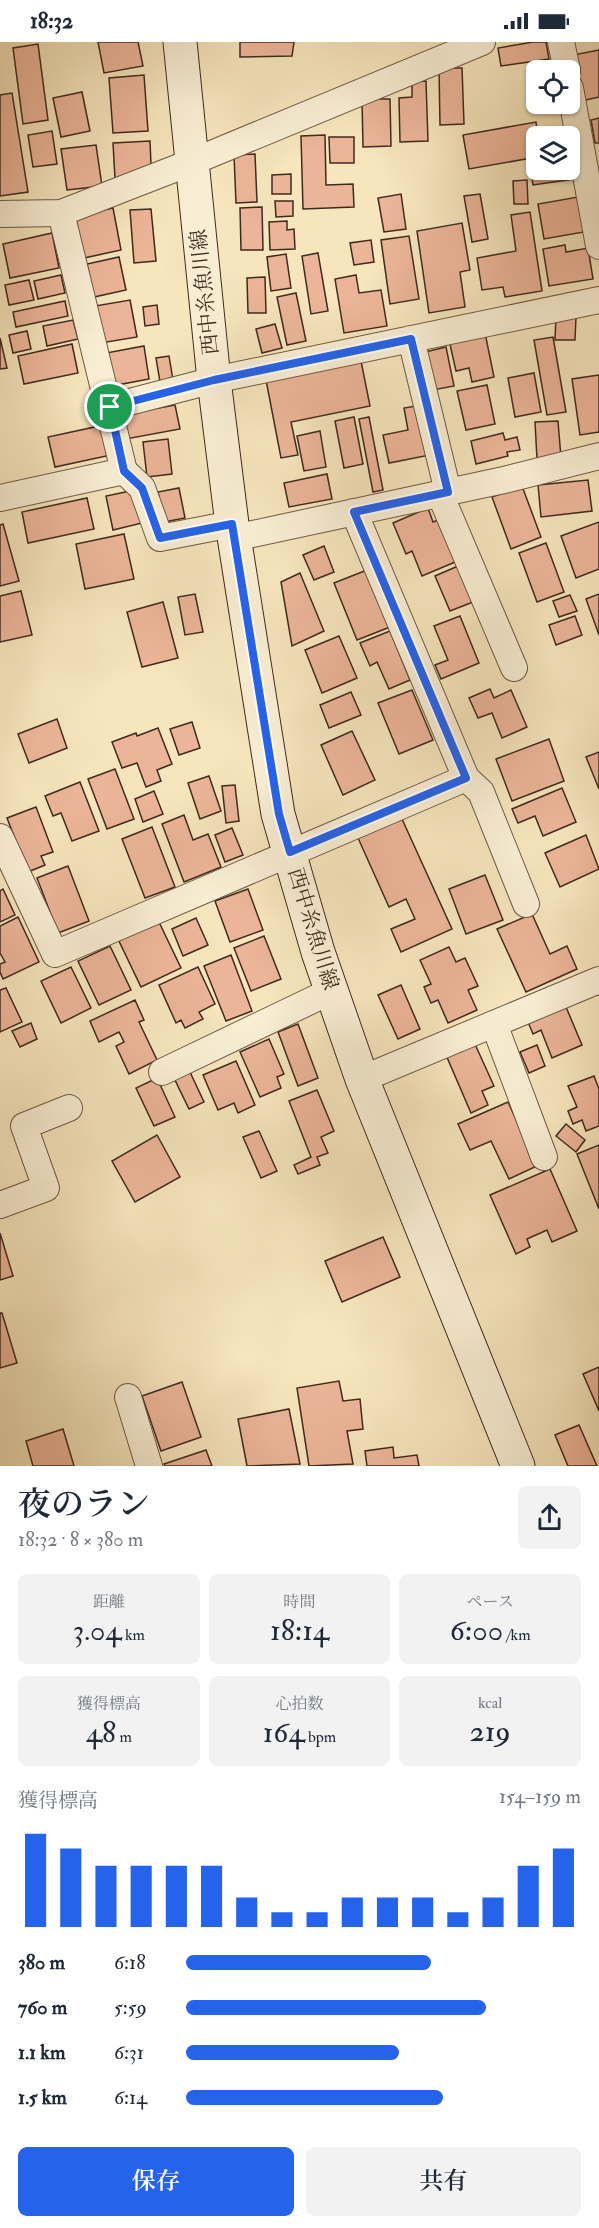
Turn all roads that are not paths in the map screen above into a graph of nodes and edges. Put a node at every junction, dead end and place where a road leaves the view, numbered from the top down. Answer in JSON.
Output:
{"nodes":[{"id":1,"x":180,"y":42,"type":"edge"},
{"id":2,"x":482,"y":42,"type":"edge"},
{"id":3,"x":561,"y":42,"type":"edge"},
{"id":4,"x":565,"y":60,"type":"edge"},
{"id":5,"x":575,"y":114,"type":"edge"},
{"id":6,"x":192,"y":162,"type":"junction"},
{"id":7,"x":61,"y":213,"type":"junction"},
{"id":8,"x":0,"y":214,"type":"edge"},
{"id":9,"x":599,"y":246,"type":"edge"},
{"id":10,"x":599,"y":300,"type":"edge"},
{"id":11,"x":411,"y":339,"type":"junction"},
{"id":12,"x":214,"y":380,"type":"junction"},
{"id":13,"x":110,"y":407,"type":"junction"},
{"id":14,"x":598,"y":460,"type":"edge"},
{"id":15,"x":124,"y":471,"type":"junction"},
{"id":16,"x":444,"y":493,"type":"junction"},
{"id":17,"x":0,"y":498,"type":"edge"},
{"id":18,"x":354,"y":512,"type":"junction"},
{"id":19,"x":233,"y":531,"type":"junction"},
{"id":20,"x":514,"y":668,"type":"dead end"},
{"id":21,"x":466,"y":778,"type":"junction"},
{"id":22,"x":0,"y":837,"type":"edge"},
{"id":23,"x":290,"y":852,"type":"junction"},
{"id":24,"x":526,"y":904,"type":"dead end"},
{"id":25,"x":599,"y":980,"type":"edge"},
{"id":26,"x":331,"y":991,"type":"junction"},
{"id":27,"x":494,"y":1024,"type":"junction"},
{"id":28,"x":162,"y":1072,"type":"dead end"},
{"id":29,"x":362,"y":1079,"type":"junction"},
{"id":30,"x":69,"y":1108,"type":"dead end"},
{"id":31,"x":544,"y":1157,"type":"dead end"},
{"id":32,"x":0,"y":1205,"type":"edge"},
{"id":33,"x":128,"y":1397,"type":"dead end"},
{"id":34,"x":149,"y":1466,"type":"edge"},
{"id":35,"x":518,"y":1466,"type":"edge"}],
"edges":[{"from":1,"to":6,"type":"main road","name":"西中糸魚川線"},
{"from":2,"to":6,"type":"street"},
{"from":3,"to":4,"type":"street"},
{"from":5,"to":9,"type":"street"},
{"from":6,"to":7,"type":"street"},
{"from":6,"to":12,"type":"main road","name":"西中糸魚川線"},
{"from":7,"to":8,"type":"street"},
{"from":7,"to":13,"type":"street"},
{"from":10,"to":11,"type":"street"},
{"from":11,"to":12,"type":"street"},
{"from":11,"to":16,"type":"street"},
{"from":12,"to":13,"type":"street"},
{"from":12,"to":19,"type":"main road","name":"西中糸魚川線"},
{"from":13,"to":15,"type":"street"},
{"from":14,"to":16,"type":"street"},
{"from":15,"to":17,"type":"street"},
{"from":15,"to":19,"type":"street"},
{"from":16,"to":18,"type":"street"},
{"from":16,"to":20,"type":"street"},
{"from":18,"to":19,"type":"street"},
{"from":18,"to":21,"type":"street"},
{"from":19,"to":23,"type":"main road","name":"西中糸魚川線"},
{"from":21,"to":23,"type":"street"},
{"from":21,"to":24,"type":"street"},
{"from":22,"to":23,"type":"street"},
{"from":23,"to":26,"type":"main road","name":"西中糸魚川線"},
{"from":25,"to":27,"type":"street"},
{"from":26,"to":28,"type":"street"},
{"from":26,"to":29,"type":"main road","name":"西中糸魚川線"},
{"from":27,"to":29,"type":"street"},
{"from":27,"to":31,"type":"street"},
{"from":29,"to":35,"type":"main road","name":"西中糸魚川線"},
{"from":30,"to":32,"type":"street"},
{"from":33,"to":34,"type":"street"}]}
